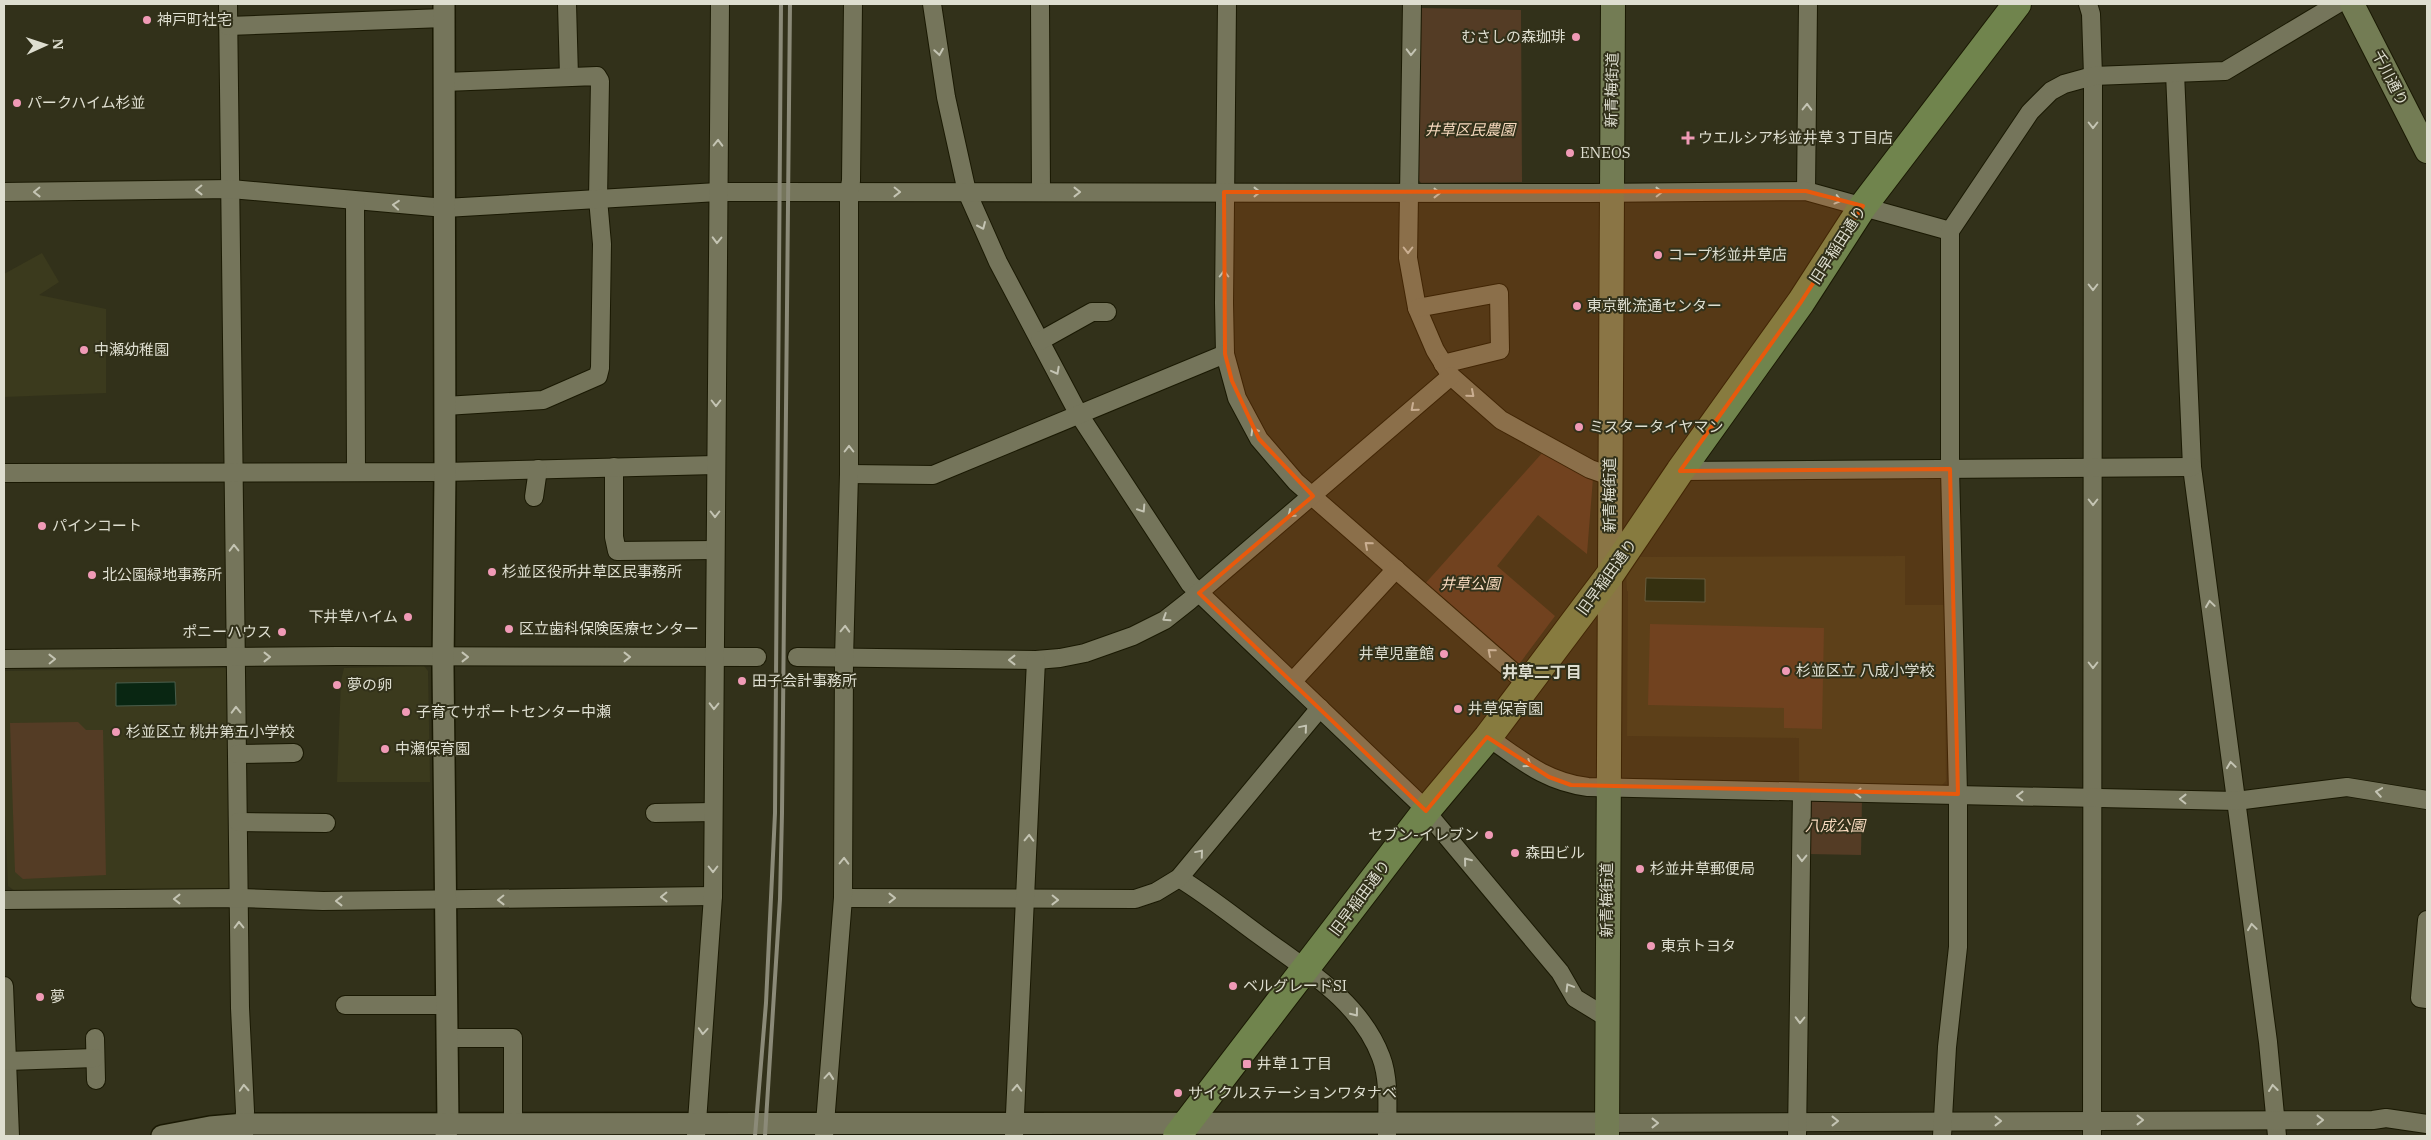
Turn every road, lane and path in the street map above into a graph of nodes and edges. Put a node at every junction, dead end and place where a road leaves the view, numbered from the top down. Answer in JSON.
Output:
{"nodes":[{"id":1,"x":228,"y":4,"type":"edge"},
{"id":2,"x":567,"y":4,"type":"edge"},
{"id":3,"x":720,"y":4,"type":"edge"},
{"id":4,"x":853,"y":4,"type":"edge"},
{"id":5,"x":932,"y":4,"type":"edge"},
{"id":6,"x":1040,"y":4,"type":"edge"},
{"id":7,"x":1227,"y":4,"type":"edge"},
{"id":8,"x":1412,"y":4,"type":"edge"},
{"id":9,"x":1612,"y":4,"type":"edge"},
{"id":10,"x":1808,"y":4,"type":"edge"},
{"id":11,"x":2017,"y":4,"type":"edge"},
{"id":12,"x":2088,"y":4,"type":"edge"},
{"id":13,"x":2337,"y":4,"type":"edge"},
{"id":14,"x":2352,"y":4,"type":"edge"},
{"id":15,"x":444,"y":11,"type":"edge"},
{"id":16,"x":228,"y":26,"type":"junction"},
{"id":17,"x":2175,"y":73,"type":"junction"},
{"id":18,"x":2093,"y":76,"type":"junction"},
{"id":19,"x":569,"y":77,"type":"junction"},
{"id":20,"x":444,"y":82,"type":"junction"},
{"id":21,"x":2427,"y":152,"type":"edge"},
{"id":22,"x":231,"y":189,"type":"junction"},
{"id":23,"x":849,"y":191,"type":"junction"},
{"id":24,"x":1806,"y":191,"type":"junction"},
{"id":25,"x":4,"y":192,"type":"edge"},
{"id":26,"x":718,"y":192,"type":"junction"},
{"id":27,"x":967,"y":192,"type":"junction"},
{"id":28,"x":1041,"y":192,"type":"junction"},
{"id":29,"x":1224,"y":192,"type":"junction"},
{"id":30,"x":1408,"y":192,"type":"junction"},
{"id":31,"x":1610,"y":193,"type":"junction"},
{"id":32,"x":598,"y":199,"type":"junction"},
{"id":33,"x":355,"y":201,"type":"junction"},
{"id":34,"x":1863,"y":206,"type":"junction"},
{"id":35,"x":444,"y":208,"type":"junction"},
{"id":36,"x":1950,"y":231,"type":"junction"},
{"id":37,"x":1417,"y":308,"type":"junction"},
{"id":38,"x":1107,"y":312,"type":"dead end"},
{"id":39,"x":1040,"y":341,"type":"junction"},
{"id":40,"x":1225,"y":354,"type":"junction"},
{"id":41,"x":1447,"y":370,"type":"junction"},
{"id":42,"x":445,"y":406,"type":"junction"},
{"id":43,"x":1078,"y":413,"type":"junction"},
{"id":44,"x":715,"y":465,"type":"junction"},
{"id":45,"x":614,"y":467,"type":"junction"},
{"id":46,"x":2093,"y":467,"type":"junction"},
{"id":47,"x":2192,"y":467,"type":"junction"},
{"id":48,"x":538,"y":469,"type":"junction"},
{"id":49,"x":1950,"y":469,"type":"junction"},
{"id":50,"x":1680,"y":471,"type":"junction"},
{"id":51,"x":234,"y":472,"type":"junction"},
{"id":52,"x":356,"y":472,"type":"junction"},
{"id":53,"x":445,"y":472,"type":"junction"},
{"id":54,"x":4,"y":473,"type":"edge"},
{"id":55,"x":849,"y":474,"type":"junction"},
{"id":56,"x":1610,"y":476,"type":"junction"},
{"id":57,"x":1312,"y":496,"type":"junction"},
{"id":58,"x":534,"y":497,"type":"dead end"},
{"id":59,"x":715,"y":550,"type":"junction"},
{"id":60,"x":1396,"y":569,"type":"junction"},
{"id":61,"x":1609,"y":576,"type":"junction"},
{"id":62,"x":1199,"y":593,"type":"junction"},
{"id":63,"x":235,"y":657,"type":"junction"},
{"id":64,"x":443,"y":657,"type":"junction"},
{"id":65,"x":715,"y":657,"type":"junction"},
{"id":66,"x":797,"y":657,"type":"dead end"},
{"id":67,"x":757,"y":658,"type":"dead end"},
{"id":68,"x":4,"y":659,"type":"edge"},
{"id":69,"x":844,"y":659,"type":"junction"},
{"id":70,"x":1036,"y":660,"type":"junction"},
{"id":71,"x":1292,"y":681,"type":"junction"},
{"id":72,"x":1527,"y":684,"type":"junction"},
{"id":73,"x":1320,"y":708,"type":"junction"},
{"id":74,"x":1488,"y":737,"type":"junction"},
{"id":75,"x":294,"y":753,"type":"dead end"},
{"id":76,"x":237,"y":754,"type":"junction"},
{"id":77,"x":1607,"y":788,"type":"junction"},
{"id":78,"x":1802,"y":792,"type":"junction"},
{"id":79,"x":1958,"y":794,"type":"junction"},
{"id":80,"x":2092,"y":797,"type":"junction"},
{"id":81,"x":2427,"y":800,"type":"edge"},
{"id":82,"x":2236,"y":801,"type":"junction"},
{"id":83,"x":1426,"y":811,"type":"junction"},
{"id":84,"x":713,"y":812,"type":"junction"},
{"id":85,"x":655,"y":813,"type":"dead end"},
{"id":86,"x":238,"y":822,"type":"junction"},
{"id":87,"x":326,"y":823,"type":"dead end"},
{"id":88,"x":1179,"y":878,"type":"junction"},
{"id":89,"x":713,"y":896,"type":"junction"},
{"id":90,"x":239,"y":898,"type":"junction"},
{"id":91,"x":843,"y":898,"type":"junction"},
{"id":92,"x":4,"y":900,"type":"edge"},
{"id":93,"x":445,"y":900,"type":"junction"},
{"id":94,"x":1026,"y":900,"type":"junction"},
{"id":95,"x":2427,"y":920,"type":"edge"},
{"id":96,"x":1306,"y":969,"type":"junction"},
{"id":97,"x":4,"y":986,"type":"edge"},
{"id":98,"x":2427,"y":999,"type":"edge"},
{"id":99,"x":345,"y":1005,"type":"dead end"},
{"id":100,"x":446,"y":1005,"type":"junction"},
{"id":101,"x":1606,"y":1017,"type":"junction"},
{"id":102,"x":4,"y":1022,"type":"edge"},
{"id":103,"x":95,"y":1038,"type":"dead end"},
{"id":104,"x":447,"y":1038,"type":"junction"},
{"id":105,"x":95,"y":1058,"type":"junction"},
{"id":106,"x":7,"y":1061,"type":"junction"},
{"id":107,"x":96,"y":1080,"type":"dead end"},
{"id":108,"x":2427,"y":1124,"type":"edge"},
{"id":109,"x":513,"y":1125,"type":"junction"},
{"id":110,"x":2092,"y":1128,"type":"edge"},
{"id":111,"x":2277,"y":1128,"type":"edge"},
{"id":112,"x":1798,"y":1129,"type":"edge"},
{"id":113,"x":1942,"y":1129,"type":"edge"},
{"id":114,"x":244,"y":1130,"type":"edge"},
{"id":115,"x":447,"y":1130,"type":"edge"},
{"id":116,"x":824,"y":1130,"type":"edge"},
{"id":117,"x":1015,"y":1130,"type":"edge"},
{"id":118,"x":1182,"y":1130,"type":"edge"},
{"id":119,"x":1387,"y":1130,"type":"edge"},
{"id":120,"x":1607,"y":1130,"type":"edge"},
{"id":121,"x":621,"y":1131,"type":"edge"},
{"id":122,"x":696,"y":1131,"type":"edge"},
{"id":123,"x":10,"y":1136,"type":"edge"},
{"id":124,"x":162,"y":1136,"type":"edge"}],
"edges":[{"from":1,"to":16,"type":"street"},
{"from":2,"to":19,"type":"street"},
{"from":26,"to":3,"type":"street","one_way":true},
{"from":4,"to":23,"type":"street"},
{"from":5,"to":27,"type":"street","one_way":true},
{"from":6,"to":28,"type":"street"},
{"from":7,"to":29,"type":"street"},
{"from":8,"to":30,"type":"street","one_way":true},
{"from":9,"to":31,"type":"main road","name":"新青梅街道"},
{"from":24,"to":10,"type":"street","one_way":true},
{"from":11,"to":34,"type":"main road","name":"旧早稲田通り"},
{"from":12,"to":18,"type":"street"},
{"from":13,"to":17,"type":"street"},
{"from":14,"to":21,"type":"main road","name":"千川通り"},
{"from":15,"to":16,"type":"street"},
{"from":15,"to":20,"type":"street"},
{"from":16,"to":22,"type":"street"},
{"from":17,"to":18,"type":"street"},
{"from":17,"to":47,"type":"street"},
{"from":18,"to":36,"type":"street"},
{"from":18,"to":46,"type":"street","one_way":true},
{"from":19,"to":20,"type":"street"},
{"from":19,"to":32,"type":"street"},
{"from":20,"to":35,"type":"street"},
{"from":22,"to":25,"type":"street","one_way":true},
{"from":22,"to":33,"type":"street"},
{"from":22,"to":51,"type":"street"},
{"from":23,"to":26,"type":"street"},
{"from":23,"to":27,"type":"street","one_way":true},
{"from":55,"to":23,"type":"street","one_way":true},
{"from":31,"to":24,"type":"street","one_way":true},
{"from":24,"to":34,"type":"street","one_way":true},
{"from":26,"to":32,"type":"street"},
{"from":26,"to":44,"type":"street","one_way":true},
{"from":27,"to":28,"type":"street"},
{"from":27,"to":39,"type":"street","one_way":true},
{"from":28,"to":29,"type":"street","one_way":true},
{"from":29,"to":30,"type":"street","one_way":true},
{"from":40,"to":29,"type":"street","one_way":true},
{"from":30,"to":31,"type":"street","one_way":true},
{"from":30,"to":37,"type":"street","one_way":true},
{"from":31,"to":56,"type":"main road","name":"新青梅街道"},
{"from":32,"to":35,"type":"street"},
{"from":32,"to":42,"type":"street"},
{"from":35,"to":33,"type":"street","one_way":true},
{"from":33,"to":52,"type":"street"},
{"from":34,"to":36,"type":"street"},
{"from":34,"to":50,"type":"main road","name":"旧早稲田通り"},
{"from":35,"to":42,"type":"street"},
{"from":36,"to":49,"type":"street"},
{"from":37,"to":41,"type":"street"},
{"from":37,"to":41,"type":"street"},
{"from":38,"to":39,"type":"street"},
{"from":39,"to":43,"type":"street","one_way":true},
{"from":40,"to":43,"type":"street"},
{"from":57,"to":40,"type":"street","one_way":true},
{"from":41,"to":56,"type":"street","one_way":true},
{"from":41,"to":57,"type":"street","one_way":true},
{"from":42,"to":53,"type":"street"},
{"from":43,"to":55,"type":"street"},
{"from":43,"to":62,"type":"street","one_way":true},
{"from":44,"to":45,"type":"street"},
{"from":44,"to":59,"type":"street","one_way":true},
{"from":45,"to":48,"type":"street"},
{"from":45,"to":59,"type":"street"},
{"from":46,"to":47,"type":"street"},
{"from":46,"to":49,"type":"street"},
{"from":46,"to":80,"type":"street","one_way":true},
{"from":82,"to":47,"type":"street","one_way":true},
{"from":48,"to":53,"type":"street"},
{"from":48,"to":58,"type":"street"},
{"from":49,"to":50,"type":"street"},
{"from":49,"to":79,"type":"street"},
{"from":50,"to":61,"type":"main road","name":"旧早稲田通り"},
{"from":51,"to":52,"type":"street"},
{"from":51,"to":54,"type":"street"},
{"from":63,"to":51,"type":"street","one_way":true},
{"from":52,"to":53,"type":"street"},
{"from":53,"to":64,"type":"street"},
{"from":69,"to":55,"type":"street","one_way":true},
{"from":56,"to":61,"type":"main road","name":"新青梅街道"},
{"from":60,"to":57,"type":"street","one_way":true},
{"from":57,"to":62,"type":"street","one_way":true},
{"from":59,"to":65,"type":"street"},
{"from":60,"to":71,"type":"street"},
{"from":72,"to":60,"type":"street","one_way":true},
{"from":61,"to":72,"type":"main road","name":"旧早稲田通り"},
{"from":61,"to":77,"type":"main road","name":"新青梅街道"},
{"from":62,"to":70,"type":"street","one_way":true},
{"from":62,"to":71,"type":"street"},
{"from":63,"to":64,"type":"street","one_way":true},
{"from":68,"to":63,"type":"street","one_way":true},
{"from":76,"to":63,"type":"street","one_way":true},
{"from":64,"to":65,"type":"street","one_way":true},
{"from":64,"to":93,"type":"street"},
{"from":65,"to":67,"type":"street"},
{"from":65,"to":84,"type":"street","one_way":true},
{"from":66,"to":69,"type":"street"},
{"from":70,"to":69,"type":"street","one_way":true},
{"from":91,"to":69,"type":"street","one_way":true},
{"from":94,"to":70,"type":"street","one_way":true},
{"from":71,"to":73,"type":"street"},
{"from":72,"to":74,"type":"main road","name":"旧早稲田通り"},
{"from":73,"to":83,"type":"street"},
{"from":88,"to":73,"type":"street","one_way":true},
{"from":74,"to":77,"type":"street","one_way":true},
{"from":74,"to":83,"type":"main road","name":"旧早稲田通り"},
{"from":75,"to":76,"type":"street"},
{"from":76,"to":86,"type":"street"},
{"from":77,"to":78,"type":"street"},
{"from":77,"to":101,"type":"main road","name":"新青梅街道"},
{"from":79,"to":78,"type":"street","one_way":true},
{"from":78,"to":112,"type":"street","one_way":true},
{"from":80,"to":79,"type":"street","one_way":true},
{"from":79,"to":113,"type":"street"},
{"from":82,"to":80,"type":"street","one_way":true},
{"from":80,"to":110,"type":"street"},
{"from":81,"to":82,"type":"street","one_way":true},
{"from":111,"to":82,"type":"street","one_way":true},
{"from":83,"to":96,"type":"main road","name":"旧早稲田通り"},
{"from":101,"to":83,"type":"street","one_way":true},
{"from":84,"to":85,"type":"street"},
{"from":84,"to":89,"type":"street","one_way":true},
{"from":86,"to":87,"type":"street"},
{"from":86,"to":90,"type":"street"},
{"from":94,"to":88,"type":"street","one_way":true},
{"from":88,"to":96,"type":"street"},
{"from":89,"to":93,"type":"street","one_way":true},
{"from":89,"to":122,"type":"street","one_way":true},
{"from":90,"to":92,"type":"street","one_way":true},
{"from":93,"to":90,"type":"street","one_way":true},
{"from":114,"to":90,"type":"street","one_way":true},
{"from":91,"to":94,"type":"street","one_way":true},
{"from":116,"to":91,"type":"street","one_way":true},
{"from":93,"to":100,"type":"street"},
{"from":117,"to":94,"type":"street","one_way":true},
{"from":95,"to":98,"type":"street"},
{"from":96,"to":118,"type":"main road","name":"旧早稲田通り"},
{"from":96,"to":119,"type":"street","one_way":true},
{"from":97,"to":102,"type":"street"},
{"from":99,"to":100,"type":"street"},
{"from":100,"to":104,"type":"street"},
{"from":101,"to":120,"type":"main road","name":"新青梅街道"},
{"from":102,"to":106,"type":"street"},
{"from":103,"to":105,"type":"street"},
{"from":104,"to":109,"type":"street"},
{"from":104,"to":115,"type":"street"},
{"from":105,"to":106,"type":"street"},
{"from":105,"to":107,"type":"street"},
{"from":106,"to":123,"type":"street"},
{"from":111,"to":108,"type":"street","one_way":true},
{"from":109,"to":115,"type":"street"},
{"from":109,"to":121,"type":"street"},
{"from":110,"to":111,"type":"street","one_way":true},
{"from":113,"to":110,"type":"street","one_way":true},
{"from":112,"to":113,"type":"street","one_way":true},
{"from":120,"to":112,"type":"street","one_way":true},
{"from":114,"to":115,"type":"street"},
{"from":114,"to":124,"type":"street"},
{"from":116,"to":117,"type":"street"},
{"from":116,"to":122,"type":"street"},
{"from":117,"to":118,"type":"street"},
{"from":118,"to":119,"type":"street"},
{"from":119,"to":120,"type":"street"},
{"from":121,"to":122,"type":"street"}]}
